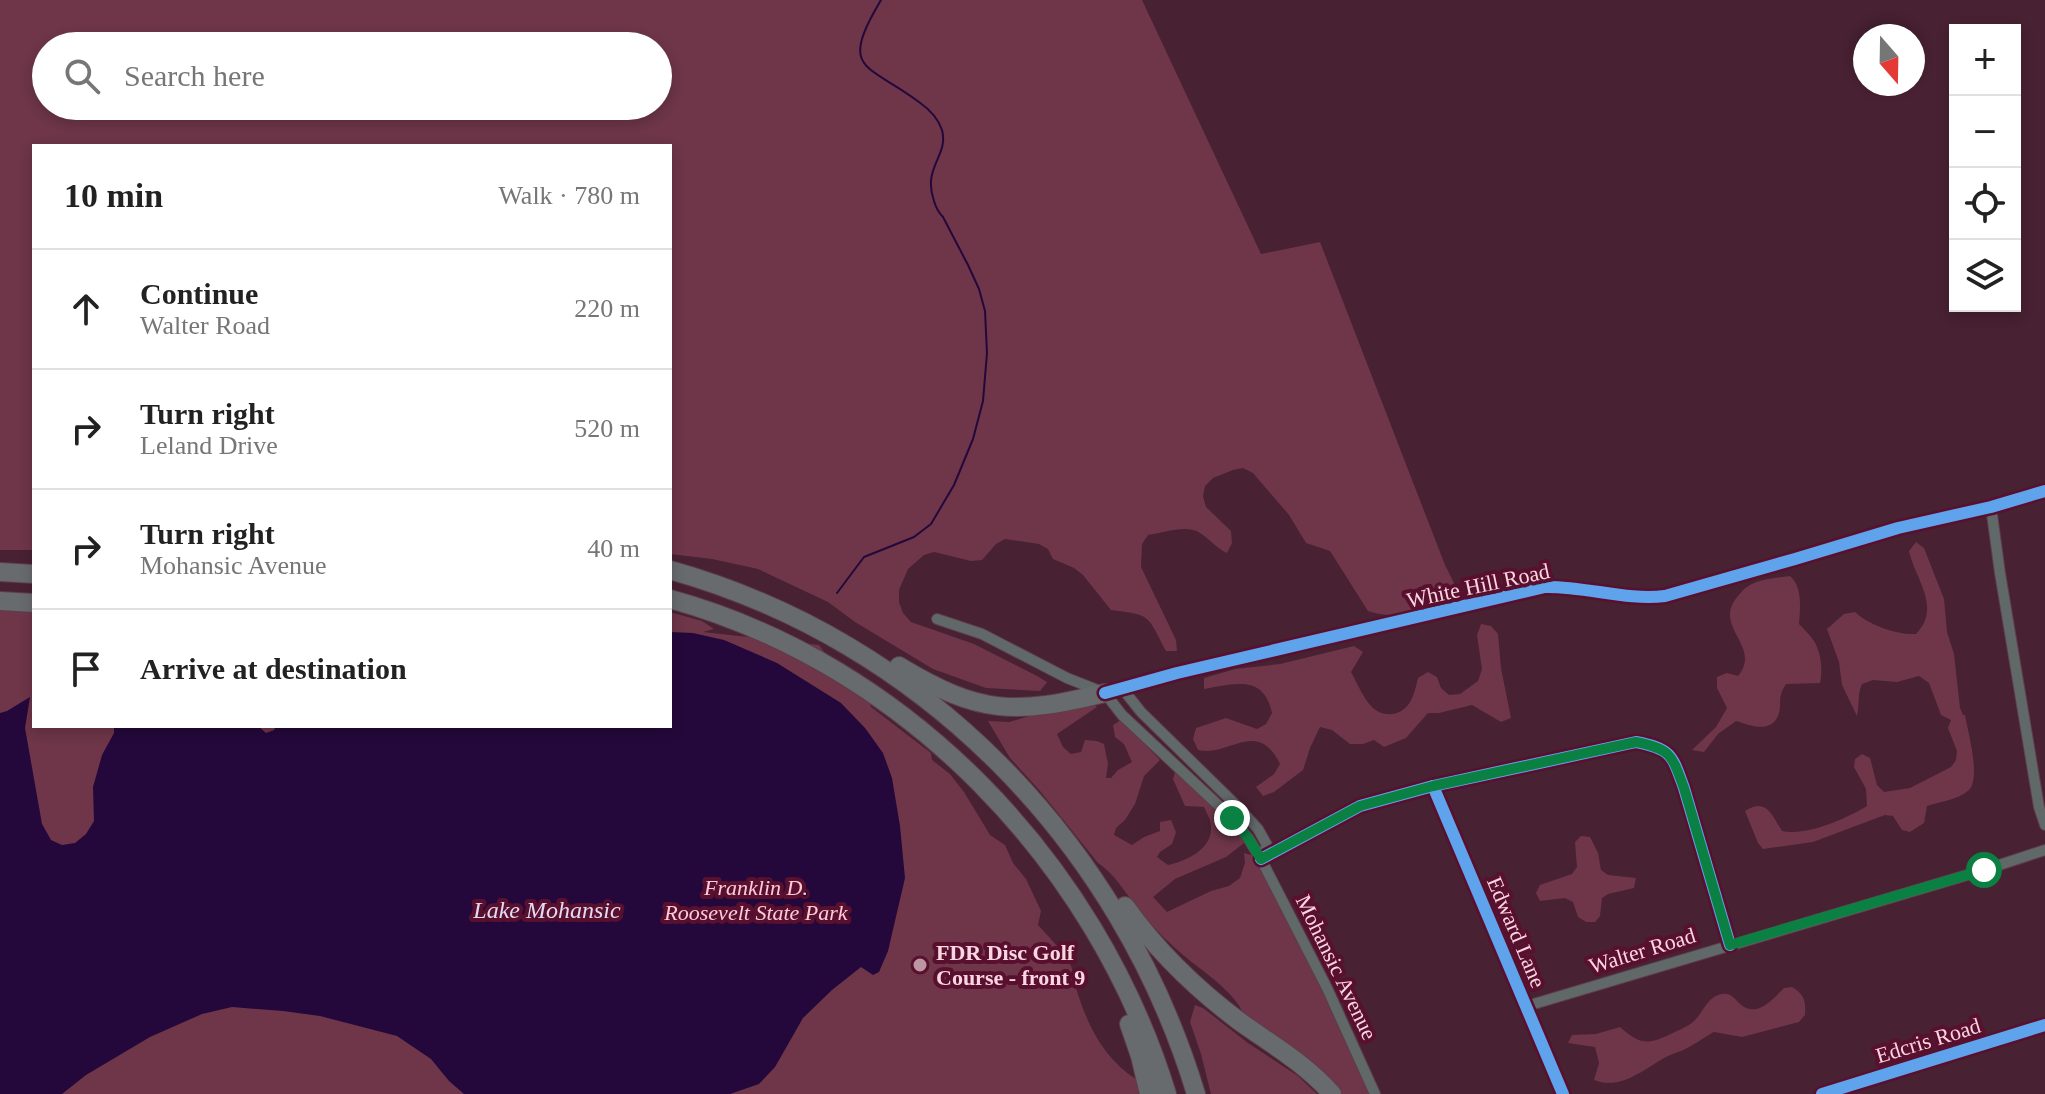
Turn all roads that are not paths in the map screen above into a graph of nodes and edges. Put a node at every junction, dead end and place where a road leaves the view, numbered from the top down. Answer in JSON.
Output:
{"nodes":[{"id":1,"x":2045,"y":491,"type":"edge"},
{"id":2,"x":1991,"y":507,"type":"junction"},
{"id":3,"x":672,"y":571,"type":"edge"},
{"id":4,"x":0,"y":572,"type":"edge"},
{"id":5,"x":32,"y":574,"type":"edge"},
{"id":6,"x":672,"y":600,"type":"edge"},
{"id":7,"x":0,"y":601,"type":"edge"},
{"id":8,"x":32,"y":603,"type":"edge"},
{"id":9,"x":784,"y":612,"type":"junction"},
{"id":10,"x":937,"y":619,"type":"dead end"},
{"id":11,"x":1114,"y":690,"type":"junction"},
{"id":12,"x":1433,"y":786,"type":"junction"},
{"id":13,"x":2045,"y":825,"type":"edge"},
{"id":14,"x":2045,"y":850,"type":"edge"},
{"id":15,"x":1073,"y":851,"type":"junction"},
{"id":16,"x":1261,"y":859,"type":"junction"},
{"id":17,"x":1730,"y":945,"type":"junction"},
{"id":18,"x":1117,"y":972,"type":"junction"},
{"id":19,"x":1527,"y":1006,"type":"junction"},
{"id":20,"x":2045,"y":1025,"type":"edge"},
{"id":21,"x":1149,"y":1094,"type":"edge"},
{"id":22,"x":1167,"y":1094,"type":"edge"},
{"id":23,"x":1196,"y":1094,"type":"edge"},
{"id":24,"x":1332,"y":1094,"type":"edge"},
{"id":25,"x":1375,"y":1094,"type":"edge"},
{"id":26,"x":1563,"y":1094,"type":"edge"},
{"id":27,"x":1822,"y":1094,"type":"edge"}],
"edges":[{"from":1,"to":2,"type":"street","name":"White Hill Road"},
{"from":2,"to":11,"type":"street","name":"White Hill Road"},
{"from":2,"to":13,"type":"street"},
{"from":3,"to":9,"type":"highway"},
{"from":4,"to":5,"type":"highway"},
{"from":6,"to":18,"type":"highway"},
{"from":7,"to":8,"type":"highway"},
{"from":9,"to":11,"type":"highway"},
{"from":9,"to":15,"type":"highway"},
{"from":10,"to":11,"type":"street","name":"Mohansic Avenue"},
{"from":11,"to":16,"type":"street","name":"Mohansic Avenue"},
{"from":11,"to":16,"type":"street","name":"Mohansic Avenue"},
{"from":12,"to":16,"type":"street"},
{"from":12,"to":17,"type":"street"},
{"from":12,"to":19,"type":"street","name":"Edward Lane"},
{"from":14,"to":17,"type":"street","name":"Walter Road"},
{"from":15,"to":23,"type":"highway"},
{"from":15,"to":24,"type":"highway"},
{"from":16,"to":25,"type":"street","name":"Mohansic Avenue"},
{"from":17,"to":19,"type":"street","name":"Walter Road"},
{"from":18,"to":21,"type":"highway"},
{"from":18,"to":22,"type":"highway"},
{"from":19,"to":26,"type":"street","name":"Edward Lane"},
{"from":20,"to":27,"type":"street","name":"Edcris Road"}]}
